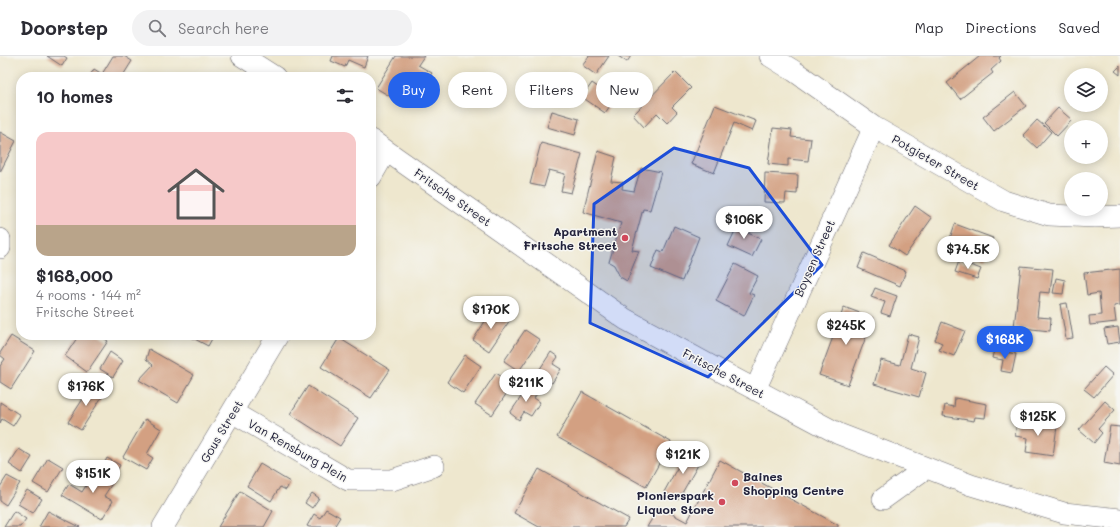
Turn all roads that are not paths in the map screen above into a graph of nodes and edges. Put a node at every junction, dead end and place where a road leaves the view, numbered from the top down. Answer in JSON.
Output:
{"nodes":[{"id":1,"x":242,"y":56,"type":"edge"},
{"id":2,"x":770,"y":56,"type":"edge"},
{"id":3,"x":267,"y":72,"type":"edge"},
{"id":4,"x":874,"y":126,"type":"junction"},
{"id":5,"x":379,"y":145,"type":"edge"},
{"id":6,"x":376,"y":157,"type":"edge"},
{"id":7,"x":1120,"y":216,"type":"edge"},
{"id":8,"x":0,"y":239,"type":"edge"},
{"id":9,"x":0,"y":248,"type":"edge"},
{"id":10,"x":275,"y":340,"type":"edge"},
{"id":11,"x":755,"y":390,"type":"junction"},
{"id":12,"x":232,"y":412,"type":"junction"},
{"id":13,"x":434,"y":466,"type":"dead end"},
{"id":14,"x":926,"y":468,"type":"junction"},
{"id":15,"x":883,"y":499,"type":"dead end"},
{"id":16,"x":1120,"y":519,"type":"edge"},
{"id":17,"x":163,"y":527,"type":"edge"}],
"edges":[{"from":1,"to":3,"type":"street"},
{"from":2,"to":4,"type":"street","name":"Potgieter Street"},
{"from":4,"to":7,"type":"street","name":"Potgieter Street"},
{"from":4,"to":11,"type":"street","name":"Boysen Street"},
{"from":5,"to":6,"type":"street"},
{"from":5,"to":11,"type":"street","name":"Fritsche Street"},
{"from":8,"to":9,"type":"street"},
{"from":10,"to":12,"type":"street","name":"Gous Street"},
{"from":11,"to":14,"type":"street","name":"Fritsche Street"},
{"from":12,"to":13,"type":"street","name":"Van Rensburg Plein"},
{"from":12,"to":17,"type":"street","name":"Gous Street"},
{"from":14,"to":15,"type":"street"},
{"from":14,"to":16,"type":"street","name":"Fritsche Street"}]}
